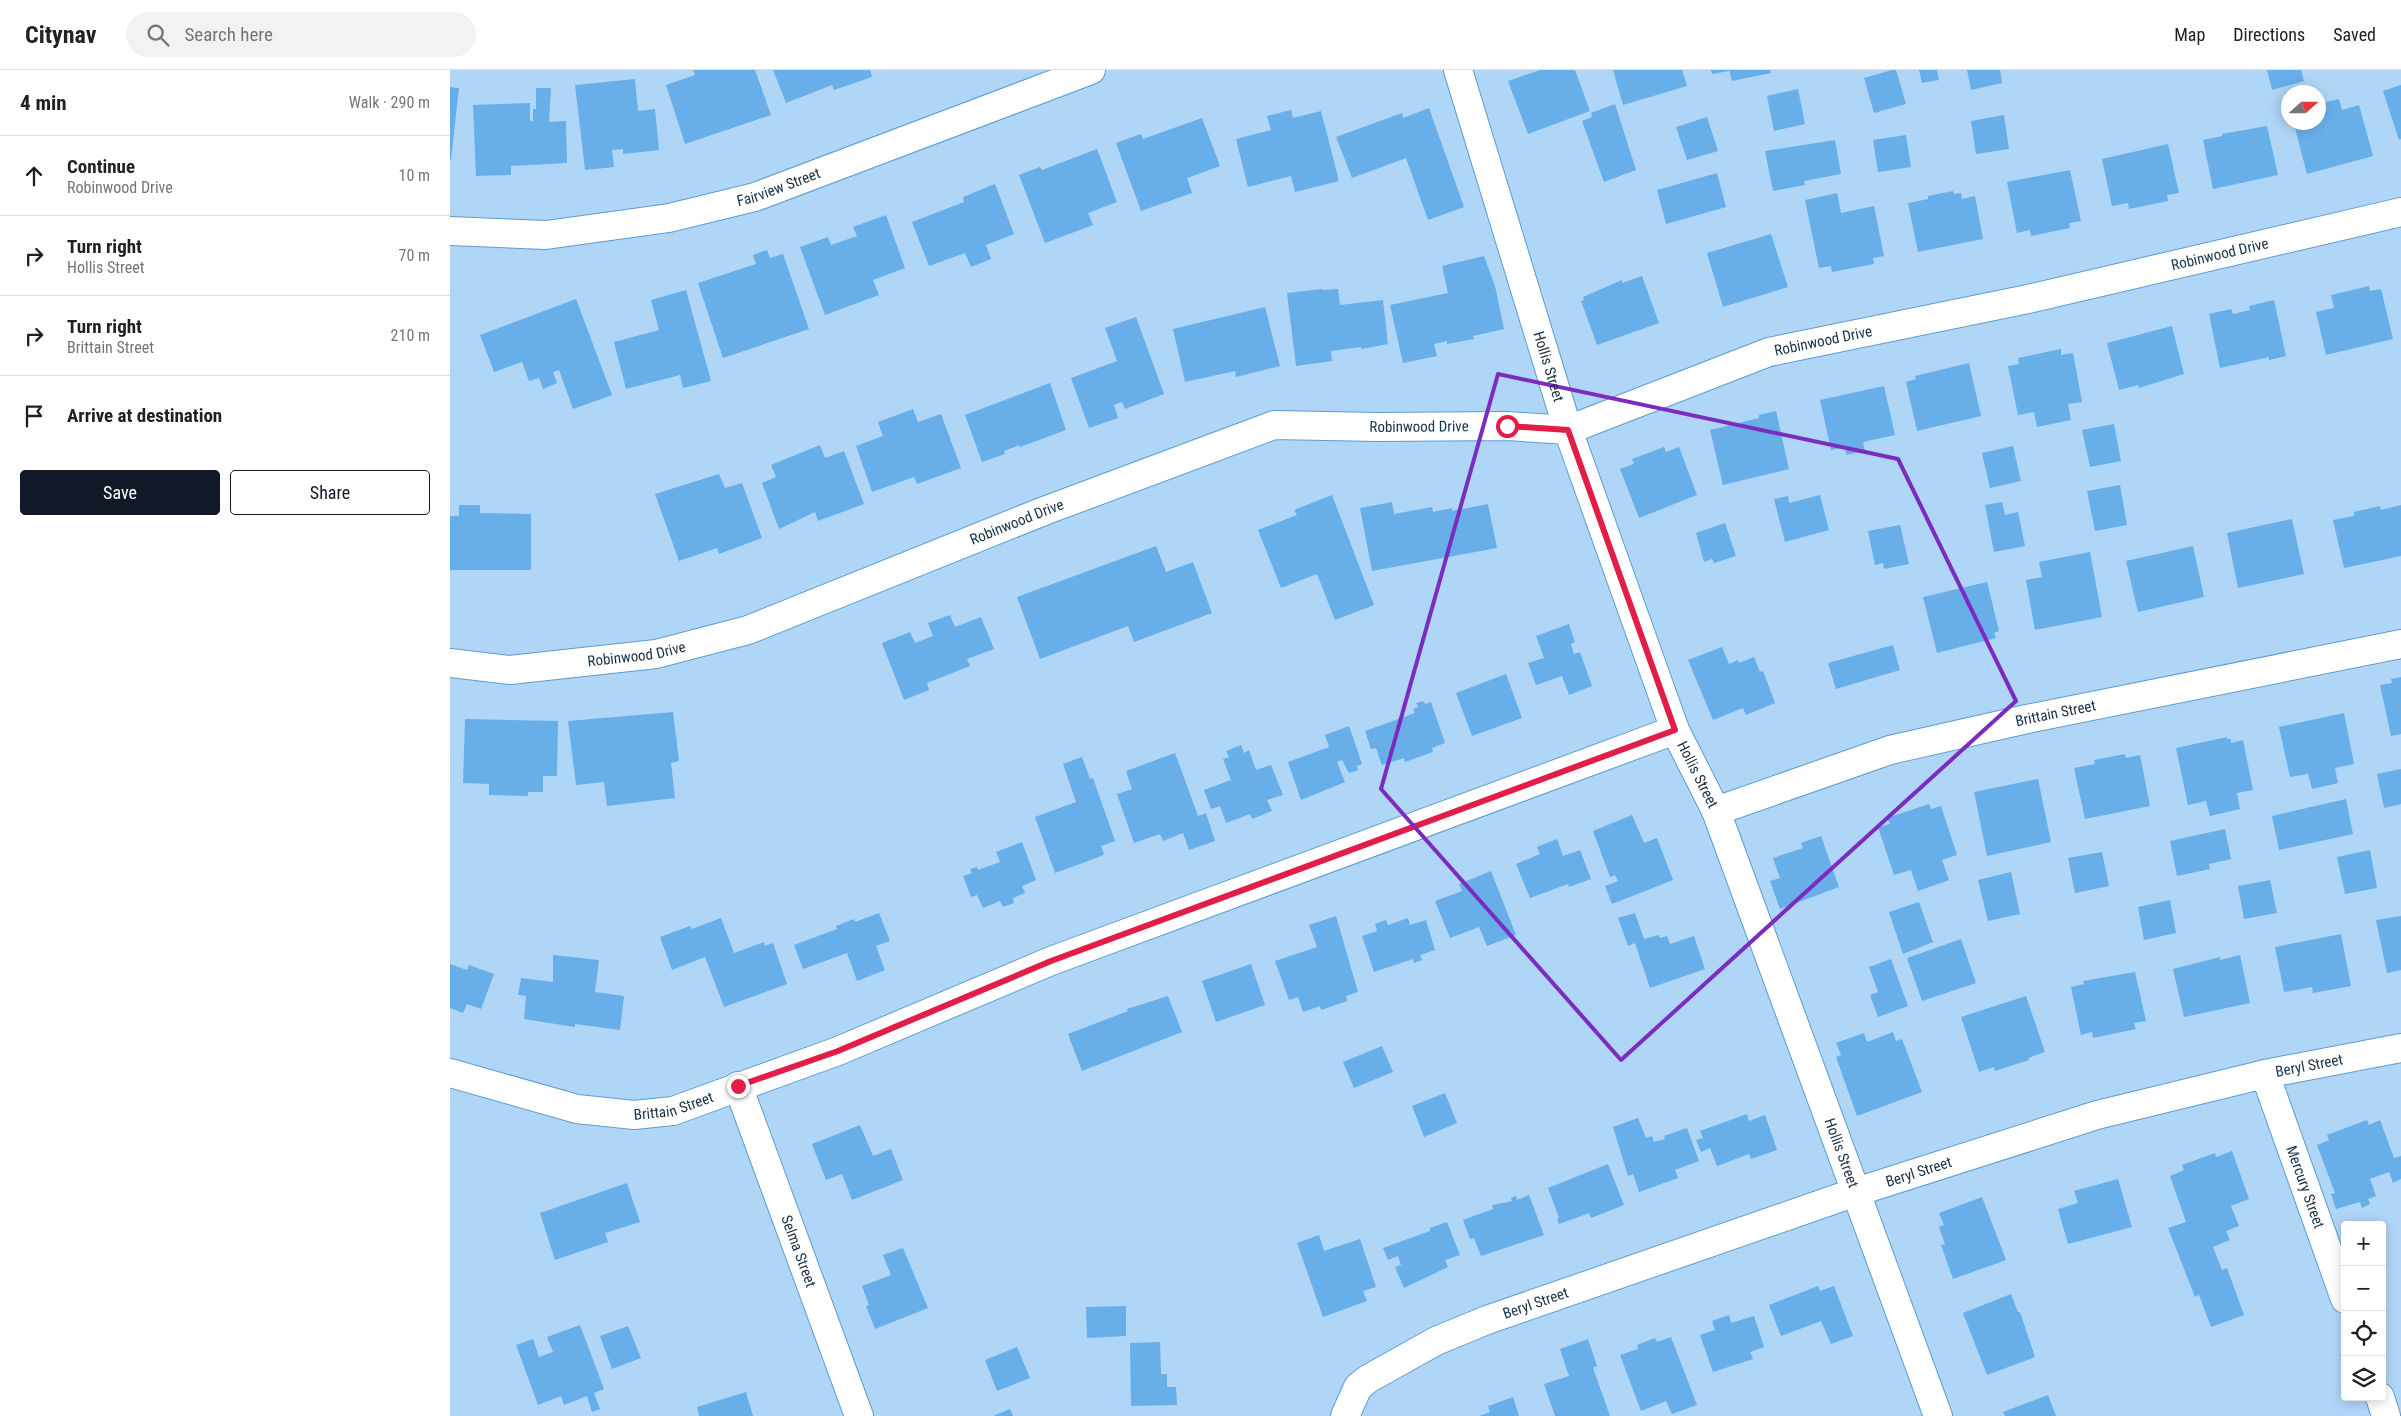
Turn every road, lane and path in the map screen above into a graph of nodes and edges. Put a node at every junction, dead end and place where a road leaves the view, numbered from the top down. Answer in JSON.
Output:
{"nodes":[{"id":1,"x":1091,"y":70,"type":"edge"},
{"id":2,"x":1458,"y":70,"type":"edge"},
{"id":3,"x":2401,"y":212,"type":"edge"},
{"id":4,"x":450,"y":232,"type":"edge"},
{"id":5,"x":1568,"y":430,"type":"junction"},
{"id":6,"x":2401,"y":644,"type":"edge"},
{"id":7,"x":450,"y":663,"type":"edge"},
{"id":8,"x":1675,"y":730,"type":"junction"},
{"id":9,"x":1716,"y":811,"type":"junction"},
{"id":10,"x":2401,"y":1048,"type":"edge"},
{"id":11,"x":450,"y":1073,"type":"edge"},
{"id":12,"x":2265,"y":1074,"type":"junction"},
{"id":13,"x":738,"y":1086,"type":"junction"},
{"id":14,"x":1856,"y":1192,"type":"junction"},
{"id":15,"x":2341,"y":1288,"type":"edge"},
{"id":16,"x":2381,"y":1401,"type":"edge"},
{"id":17,"x":859,"y":1416,"type":"edge"},
{"id":18,"x":1345,"y":1416,"type":"edge"},
{"id":19,"x":1938,"y":1416,"type":"edge"},
{"id":20,"x":2386,"y":1416,"type":"edge"}],
"edges":[{"from":1,"to":4,"type":"street","name":"Fairview Street"},
{"from":2,"to":5,"type":"street","name":"Hollis Street"},
{"from":3,"to":5,"type":"street","name":"Robinwood Drive"},
{"from":5,"to":7,"type":"street","name":"Robinwood Drive"},
{"from":5,"to":8,"type":"street","name":"Hollis Street"},
{"from":6,"to":9,"type":"street","name":"Brittain Street"},
{"from":8,"to":9,"type":"street","name":"Hollis Street"},
{"from":8,"to":13,"type":"street","name":"Brittain Street"},
{"from":9,"to":14,"type":"street","name":"Hollis Street"},
{"from":10,"to":12,"type":"street","name":"Beryl Street"},
{"from":11,"to":13,"type":"street","name":"Brittain Street"},
{"from":12,"to":14,"type":"street","name":"Beryl Street"},
{"from":12,"to":15,"type":"street","name":"Mercury Street"},
{"from":13,"to":17,"type":"street","name":"Selma Street"},
{"from":14,"to":18,"type":"street","name":"Beryl Street"},
{"from":14,"to":19,"type":"street","name":"Hollis Street"},
{"from":16,"to":20,"type":"street"}]}
